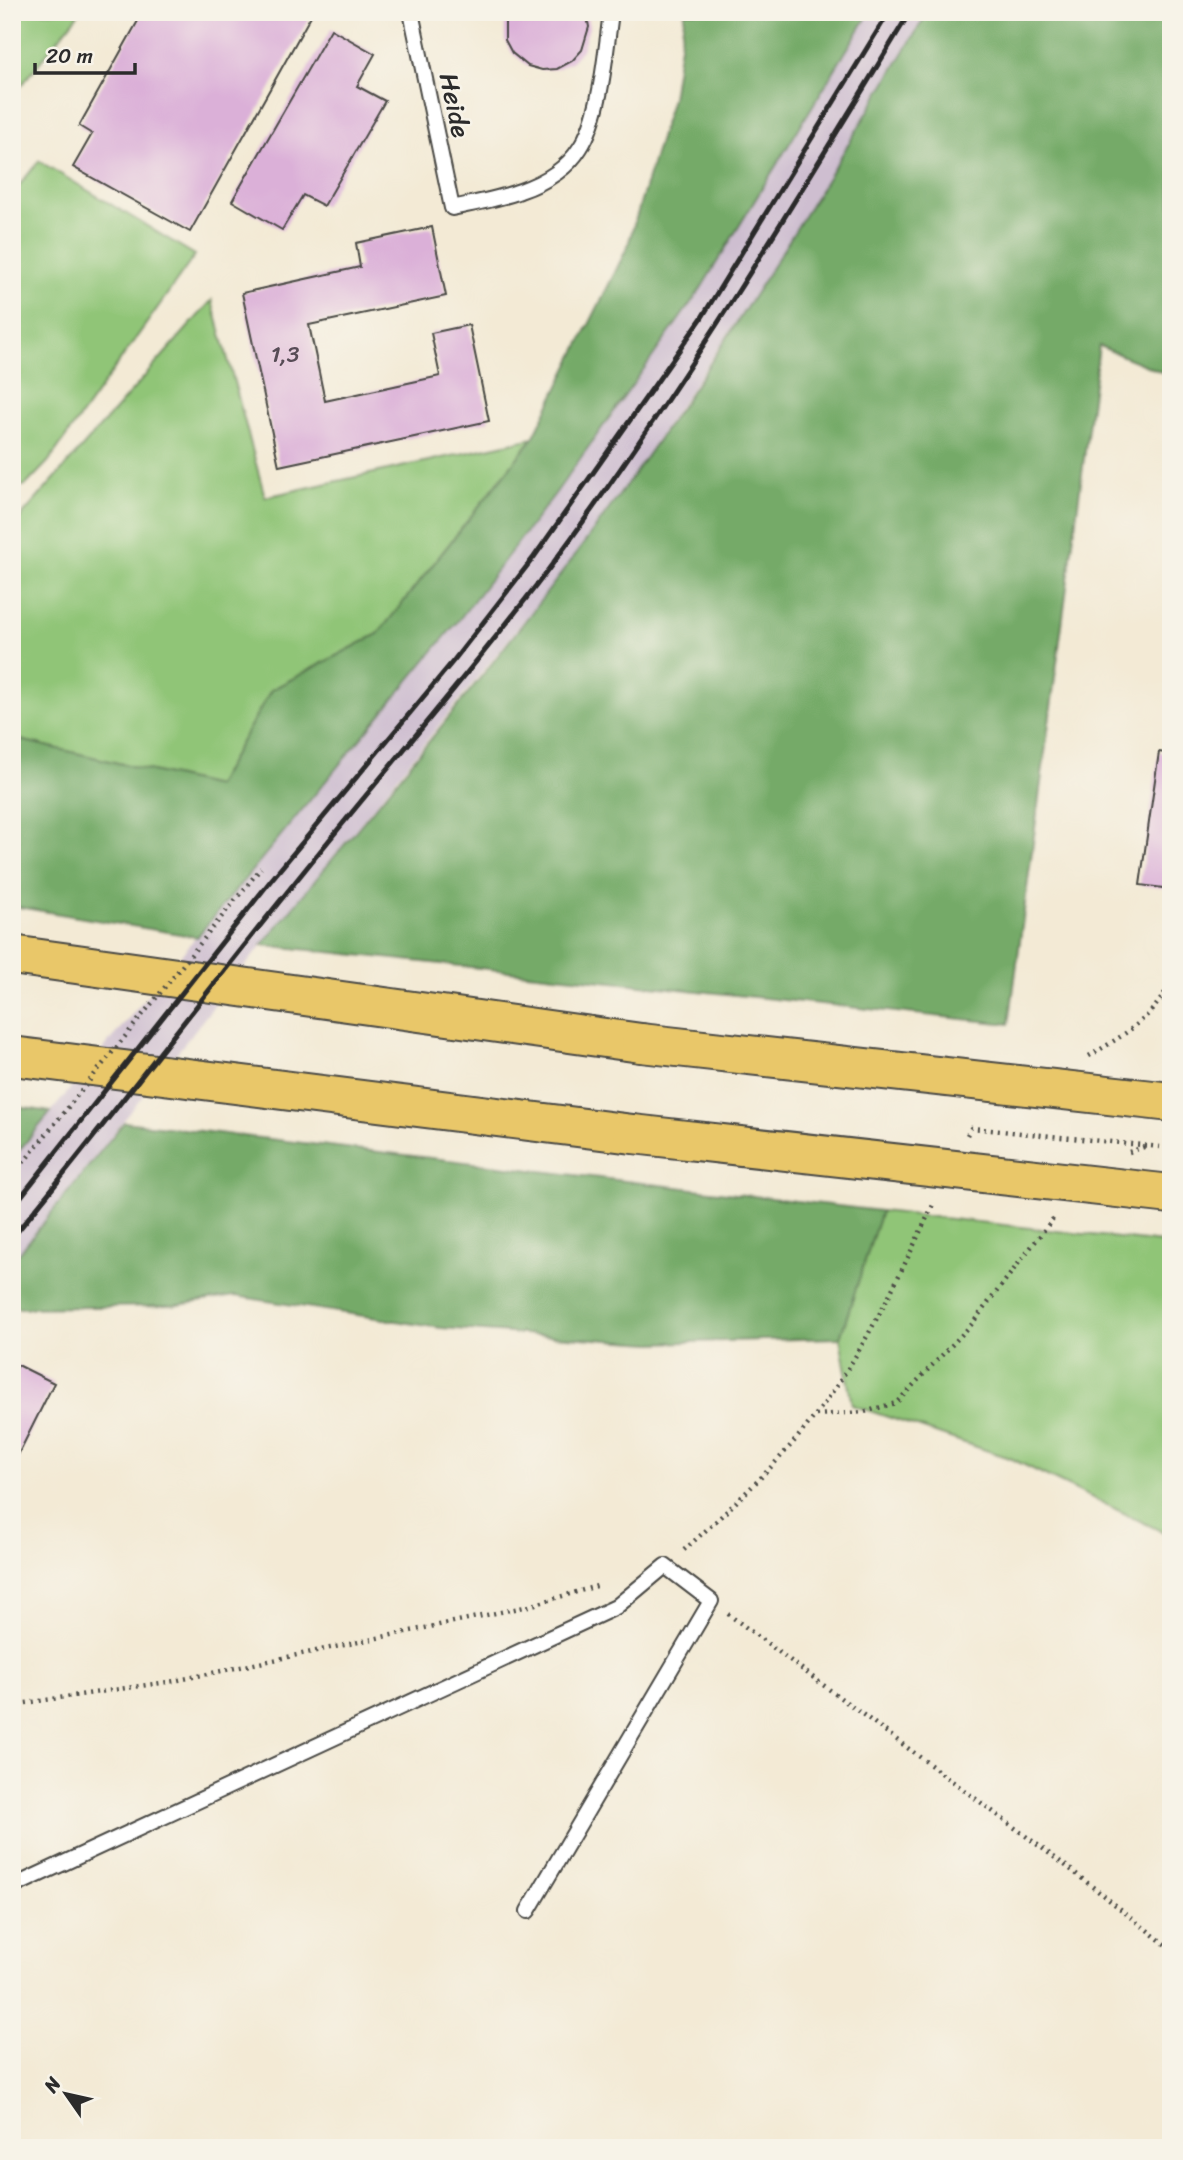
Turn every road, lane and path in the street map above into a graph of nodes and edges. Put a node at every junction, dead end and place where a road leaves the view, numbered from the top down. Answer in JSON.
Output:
{"nodes":[{"id":1,"x":411,"y":12,"type":"edge"},
{"id":2,"x":611,"y":12,"type":"edge"},
{"id":3,"x":261,"y":868,"type":"dead end"},
{"id":4,"x":12,"y":955,"type":"edge"},
{"id":5,"x":12,"y":1056,"type":"edge"},
{"id":6,"x":1171,"y":1102,"type":"edge"},
{"id":7,"x":1149,"y":1145,"type":"dead end"},
{"id":8,"x":1127,"y":1153,"type":"dead end"},
{"id":9,"x":12,"y":1175,"type":"edge"},
{"id":10,"x":1171,"y":1194,"type":"edge"},
{"id":11,"x":932,"y":1208,"type":"dead end"},
{"id":12,"x":1057,"y":1214,"type":"dead end"},
{"id":13,"x":816,"y":1415,"type":"junction"},
{"id":14,"x":665,"y":1566,"type":"junction"},
{"id":15,"x":603,"y":1584,"type":"dead end"},
{"id":16,"x":710,"y":1601,"type":"junction"},
{"id":17,"x":12,"y":1705,"type":"edge"},
{"id":18,"x":12,"y":1887,"type":"edge"},
{"id":19,"x":528,"y":1911,"type":"dead end"},
{"id":20,"x":1171,"y":1949,"type":"edge"}],
"edges":[{"from":1,"to":2,"type":"lane","name":"Heide"},
{"from":3,"to":9,"type":"path","bridge":true},
{"from":4,"to":6,"type":"highway","bridge":true},
{"from":5,"to":10,"type":"highway","bridge":true},
{"from":7,"to":8,"type":"path"},
{"from":11,"to":13,"type":"path"},
{"from":12,"to":13,"type":"path"},
{"from":13,"to":14,"type":"path"},
{"from":14,"to":16,"type":"lane"},
{"from":14,"to":18,"type":"lane"},
{"from":15,"to":17,"type":"path"},
{"from":16,"to":19,"type":"lane"},
{"from":16,"to":20,"type":"path"}]}
